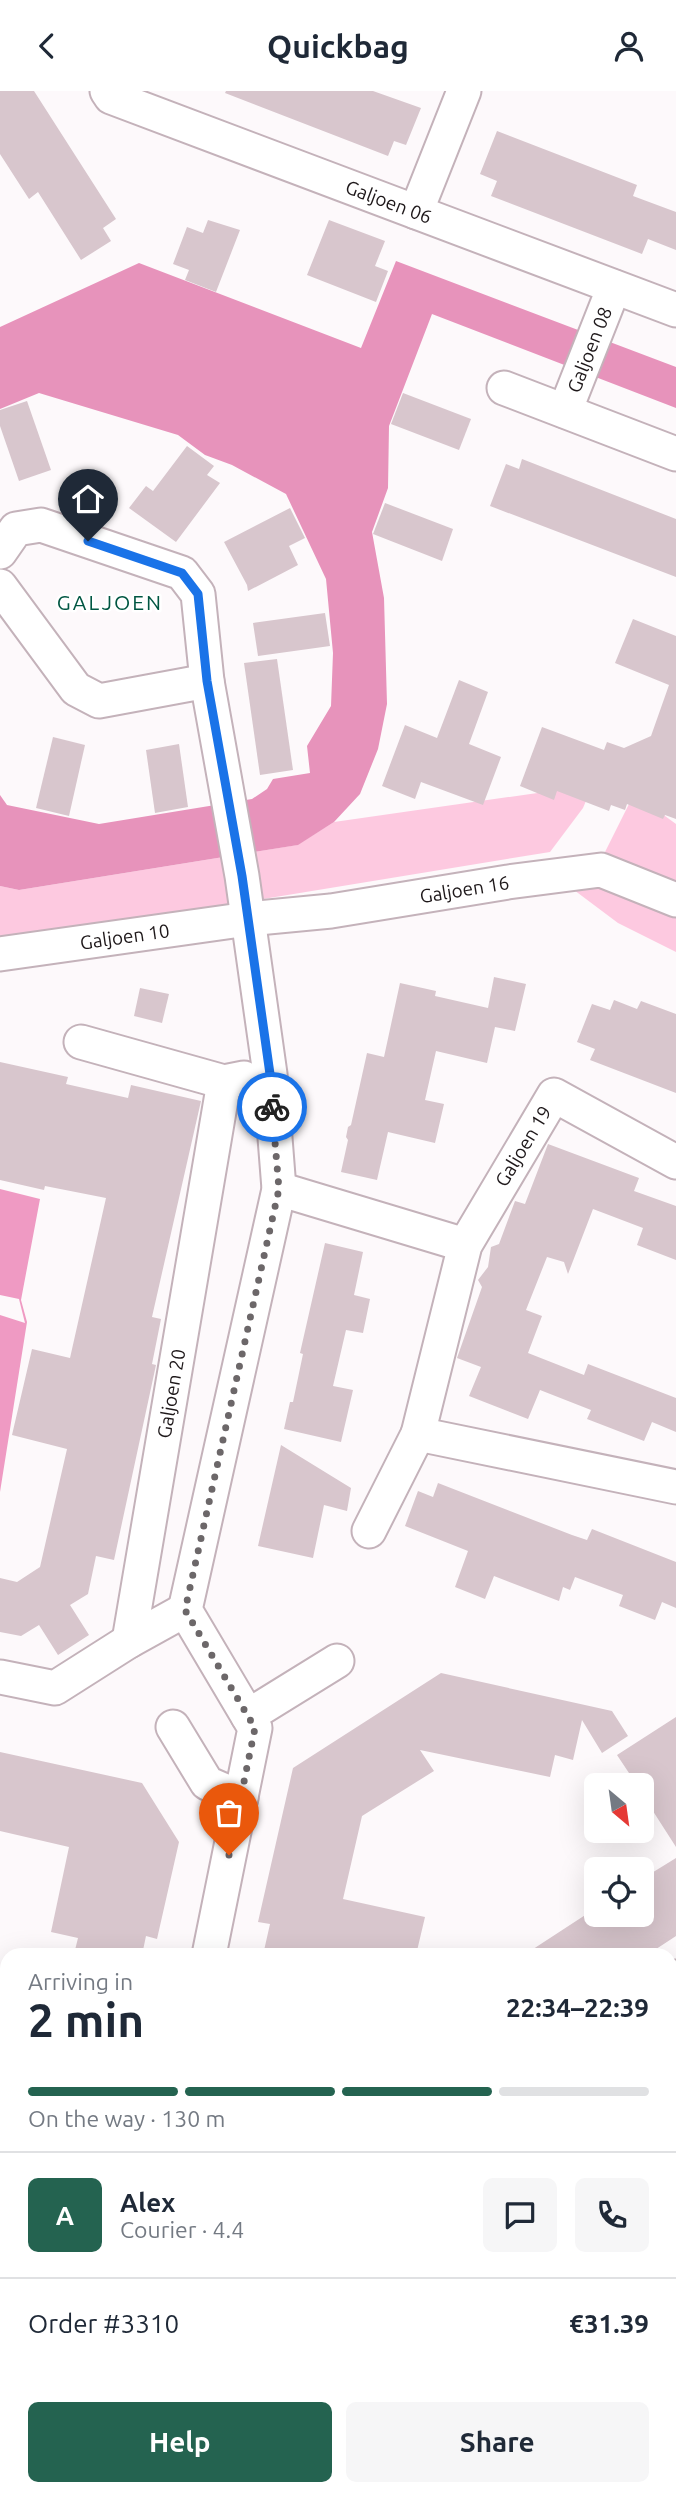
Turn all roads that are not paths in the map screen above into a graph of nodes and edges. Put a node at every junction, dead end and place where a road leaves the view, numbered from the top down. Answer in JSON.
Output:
{"nodes":[{"id":1,"x":107,"y":91,"type":"edge"},
{"id":2,"x":464,"y":91,"type":"edge"},
{"id":3,"x":416,"y":212,"type":"junction"},
{"id":4,"x":614,"y":287,"type":"junction"},
{"id":5,"x":676,"y":310,"type":"edge"},
{"id":6,"x":503,"y":388,"type":"dead end"},
{"id":7,"x":570,"y":399,"type":"junction"},
{"id":8,"x":676,"y":454,"type":"edge"},
{"id":9,"x":0,"y":552,"type":"edge"},
{"id":10,"x":0,"y":586,"type":"edge"},
{"id":11,"x":207,"y":681,"type":"junction"},
{"id":12,"x":676,"y":900,"type":"edge"},
{"id":13,"x":248,"y":919,"type":"junction"},
{"id":14,"x":0,"y":954,"type":"edge"},
{"id":15,"x":81,"y":1042,"type":"dead end"},
{"id":16,"x":270,"y":1074,"type":"junction"},
{"id":17,"x":224,"y":1082,"type":"junction"},
{"id":18,"x":676,"y":1162,"type":"edge"},
{"id":19,"x":279,"y":1189,"type":"junction"},
{"id":20,"x":465,"y":1245,"type":"junction"},
{"id":21,"x":418,"y":1434,"type":"junction"},
{"id":22,"x":676,"y":1487,"type":"edge"},
{"id":23,"x":369,"y":1531,"type":"dead end"},
{"id":24,"x":185,"y":1610,"type":"junction"},
{"id":25,"x":129,"y":1641,"type":"junction"},
{"id":26,"x":337,"y":1661,"type":"dead end"},
{"id":27,"x":0,"y":1677,"type":"edge"},
{"id":28,"x":248,"y":1716,"type":"junction"},
{"id":29,"x":173,"y":1727,"type":"dead end"},
{"id":30,"x":241,"y":1798,"type":"junction"},
{"id":31,"x":210,"y":1948,"type":"edge"}],
"edges":[{"from":1,"to":3,"type":"street","name":"Galjoen 06"},
{"from":2,"to":3,"type":"street"},
{"from":3,"to":4,"type":"street","name":"Galjoen 06"},
{"from":4,"to":5,"type":"street","name":"Galjoen 06"},
{"from":4,"to":7,"type":"street","name":"Galjoen 08"},
{"from":6,"to":7,"type":"street","name":"Galjoen 08"},
{"from":7,"to":8,"type":"street","name":"Galjoen 08"},
{"from":9,"to":11,"type":"street"},
{"from":10,"to":11,"type":"street"},
{"from":11,"to":13,"type":"street"},
{"from":12,"to":13,"type":"street","name":"Galjoen 16"},
{"from":13,"to":14,"type":"street","name":"Galjoen 10"},
{"from":13,"to":16,"type":"street"},
{"from":15,"to":17,"type":"street"},
{"from":16,"to":17,"type":"street"},
{"from":16,"to":19,"type":"street"},
{"from":17,"to":25,"type":"street","name":"Galjoen 20"},
{"from":18,"to":20,"type":"street","name":"Galjoen 19"},
{"from":19,"to":20,"type":"street"},
{"from":19,"to":24,"type":"street"},
{"from":20,"to":21,"type":"street","name":"Galjoen 19"},
{"from":21,"to":22,"type":"street"},
{"from":21,"to":23,"type":"street","name":"Galjoen 19"},
{"from":24,"to":25,"type":"street"},
{"from":24,"to":28,"type":"street"},
{"from":25,"to":27,"type":"street"},
{"from":26,"to":28,"type":"street"},
{"from":28,"to":30,"type":"street"},
{"from":29,"to":30,"type":"street"},
{"from":30,"to":31,"type":"street"}]}
